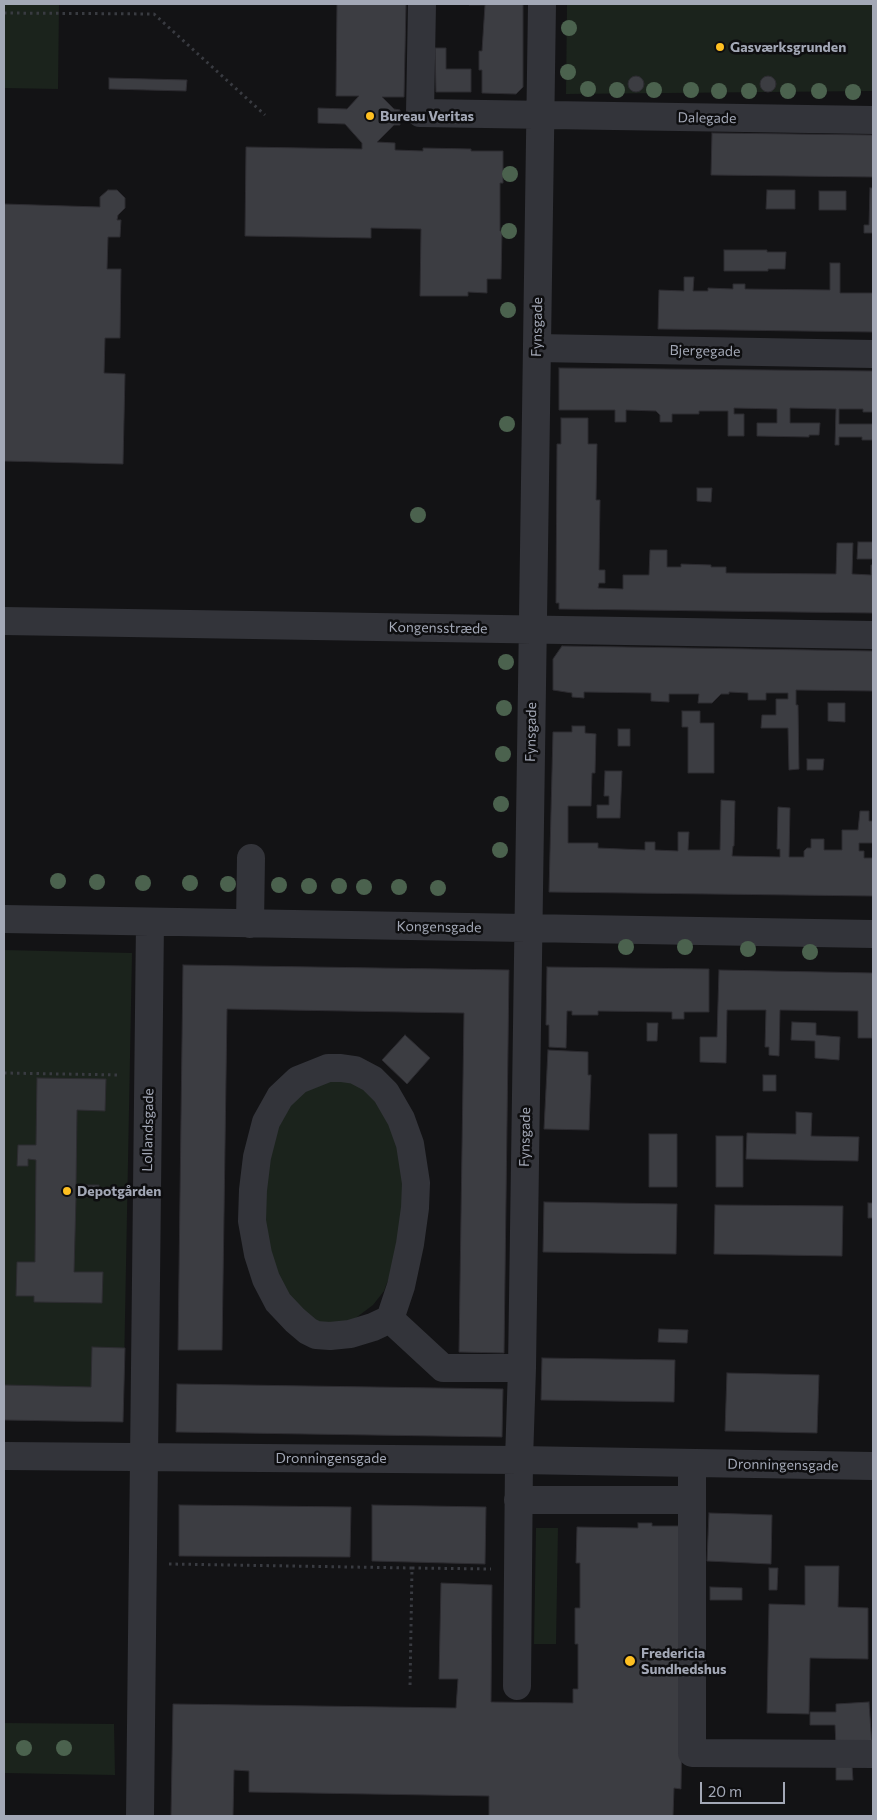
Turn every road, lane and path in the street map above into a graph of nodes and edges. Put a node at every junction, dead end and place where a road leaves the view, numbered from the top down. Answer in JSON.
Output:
{"nodes":[{"id":1,"x":422,"y":4,"type":"edge"},
{"id":2,"x":542,"y":4,"type":"edge"},
{"id":3,"x":4,"y":13,"type":"edge"},
{"id":4,"x":265,"y":115,"type":"dead end"},
{"id":5,"x":540,"y":115,"type":"junction"},
{"id":6,"x":873,"y":120,"type":"edge"},
{"id":7,"x":537,"y":348,"type":"junction"},
{"id":8,"x":873,"y":354,"type":"edge"},
{"id":9,"x":4,"y":621,"type":"edge"},
{"id":10,"x":532,"y":629,"type":"junction"},
{"id":11,"x":873,"y":635,"type":"edge"},
{"id":12,"x":250,"y":858,"type":"dead end"},
{"id":13,"x":4,"y":920,"type":"edge"},
{"id":14,"x":150,"y":922,"type":"junction"},
{"id":15,"x":250,"y":924,"type":"junction"},
{"id":16,"x":528,"y":928,"type":"junction"},
{"id":17,"x":873,"y":934,"type":"edge"},
{"id":18,"x":4,"y":1073,"type":"edge"},
{"id":19,"x":148,"y":1075,"type":"junction"},
{"id":20,"x":390,"y":1319,"type":"junction"},
{"id":21,"x":522,"y":1368,"type":"junction"},
{"id":22,"x":4,"y":1456,"type":"edge"},
{"id":23,"x":144,"y":1457,"type":"junction"},
{"id":24,"x":519,"y":1460,"type":"junction"},
{"id":25,"x":692,"y":1463,"type":"junction"},
{"id":26,"x":873,"y":1466,"type":"edge"},
{"id":27,"x":518,"y":1500,"type":"junction"},
{"id":28,"x":692,"y":1500,"type":"junction"},
{"id":29,"x":143,"y":1564,"type":"junction"},
{"id":30,"x":412,"y":1568,"type":"junction"},
{"id":31,"x":518,"y":1569,"type":"junction"},
{"id":32,"x":517,"y":1686,"type":"dead end"},
{"id":33,"x":410,"y":1687,"type":"dead end"},
{"id":34,"x":873,"y":1754,"type":"edge"},
{"id":35,"x":140,"y":1816,"type":"edge"}],
"edges":[{"from":1,"to":5,"type":"street","name":"Dalegade"},
{"from":2,"to":5,"type":"street","name":"Fynsgade"},
{"from":3,"to":4,"type":"path"},
{"from":5,"to":6,"type":"street","name":"Dalegade"},
{"from":5,"to":7,"type":"street","name":"Fynsgade"},
{"from":7,"to":8,"type":"street","name":"Bjergegade"},
{"from":7,"to":10,"type":"street","name":"Fynsgade"},
{"from":9,"to":10,"type":"street","name":"Kongensstræde"},
{"from":10,"to":11,"type":"street","name":"Kongensstræde"},
{"from":10,"to":16,"type":"street","name":"Fynsgade"},
{"from":12,"to":15,"type":"street"},
{"from":13,"to":14,"type":"street","name":"Kongensgade"},
{"from":14,"to":15,"type":"street","name":"Kongensgade"},
{"from":14,"to":19,"type":"street","name":"Lollandsgade"},
{"from":15,"to":16,"type":"street","name":"Kongensgade"},
{"from":16,"to":17,"type":"street","name":"Kongensgade"},
{"from":16,"to":21,"type":"street","name":"Fynsgade"},
{"from":18,"to":19,"type":"path"},
{"from":19,"to":23,"type":"street","name":"Lollandsgade"},
{"from":20,"to":20,"type":"street"},
{"from":20,"to":21,"type":"street"},
{"from":21,"to":24,"type":"street","name":"Fynsgade"},
{"from":22,"to":23,"type":"street","name":"Dronningensgade"},
{"from":23,"to":24,"type":"street","name":"Dronningensgade"},
{"from":23,"to":29,"type":"street"},
{"from":24,"to":25,"type":"street","name":"Dronningensgade"},
{"from":24,"to":27,"type":"street"},
{"from":25,"to":26,"type":"street","name":"Dronningensgade"},
{"from":25,"to":28,"type":"street"},
{"from":27,"to":28,"type":"street"},
{"from":27,"to":31,"type":"street"},
{"from":28,"to":34,"type":"street"},
{"from":29,"to":30,"type":"path"},
{"from":29,"to":35,"type":"street"},
{"from":30,"to":31,"type":"path"},
{"from":30,"to":33,"type":"path"},
{"from":31,"to":32,"type":"street"}]}
